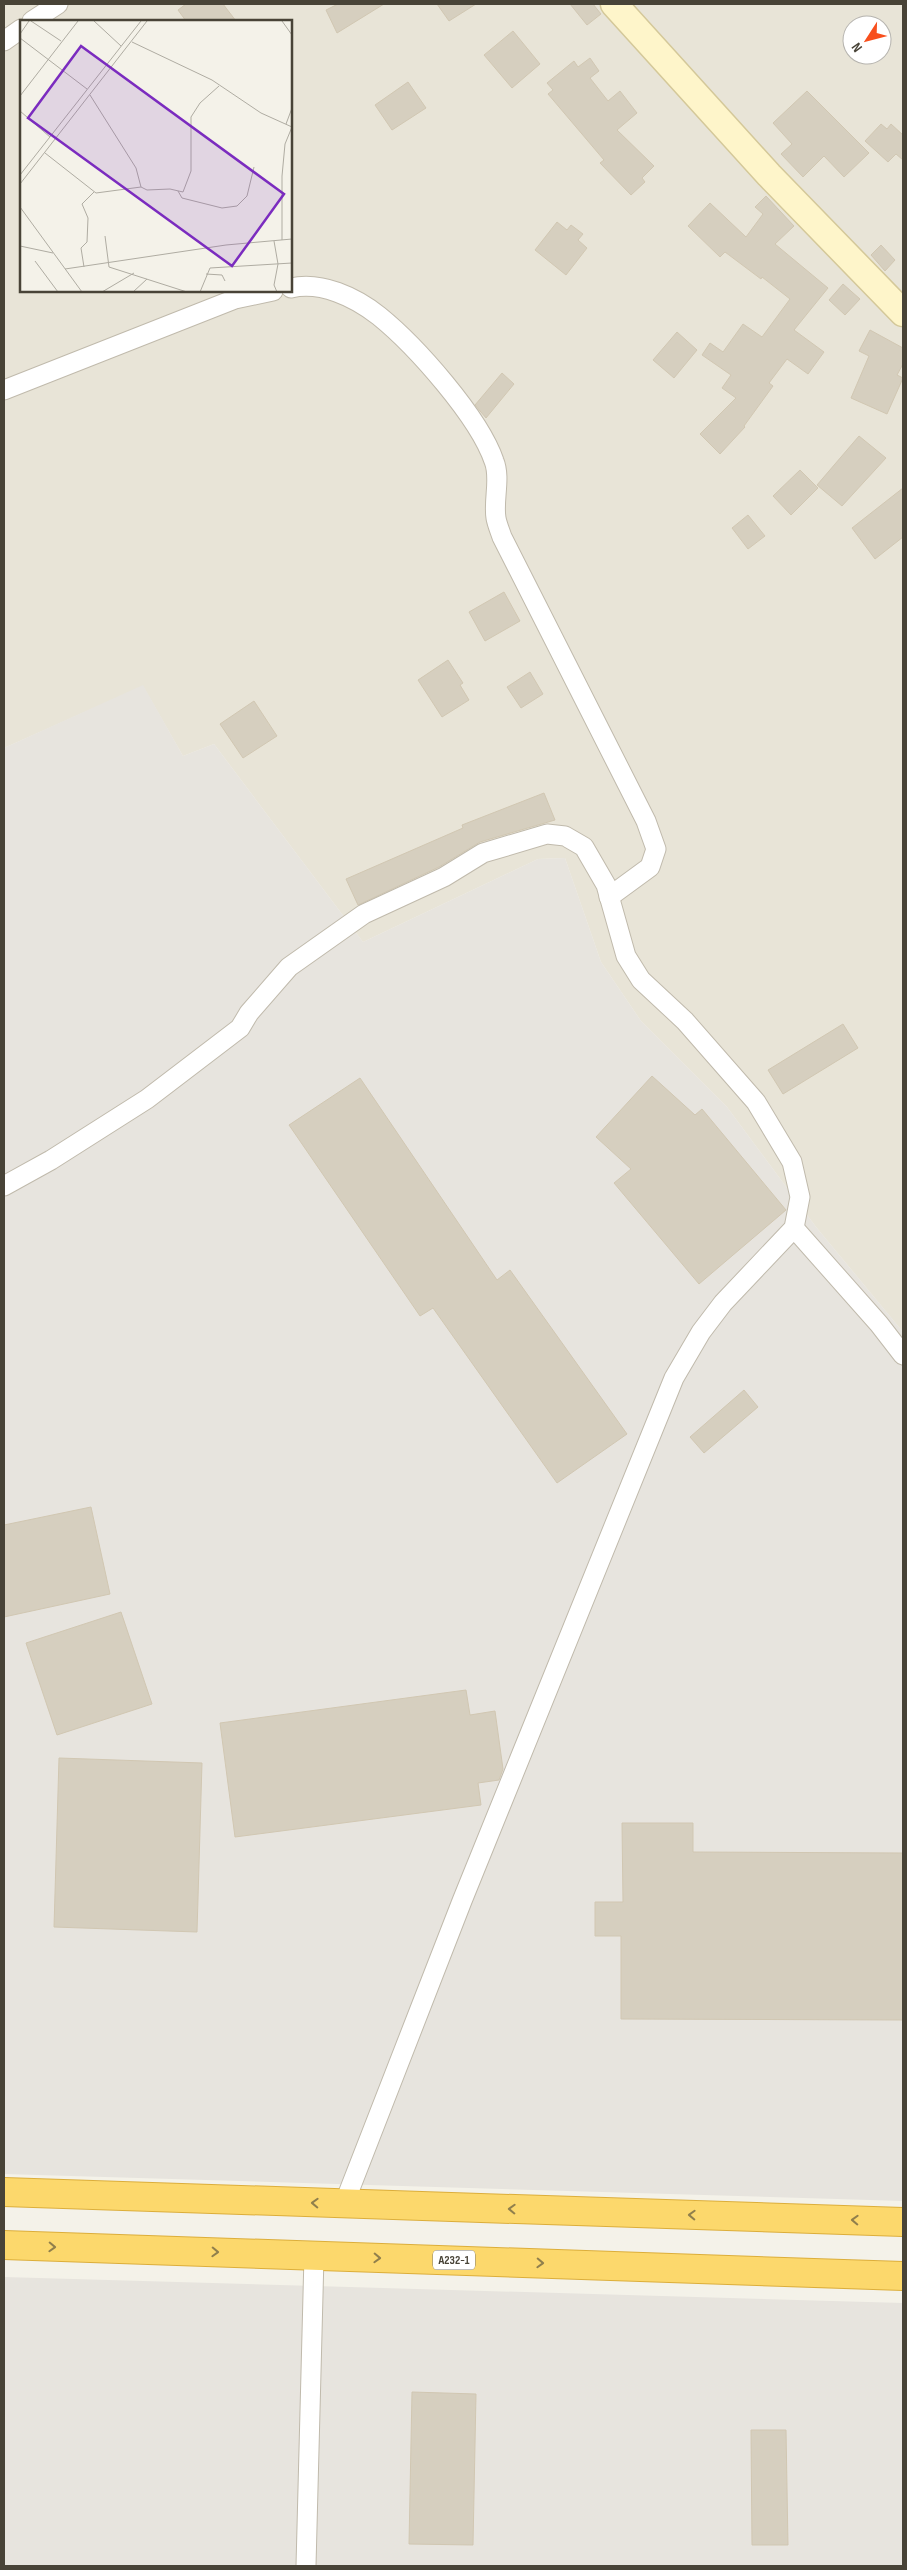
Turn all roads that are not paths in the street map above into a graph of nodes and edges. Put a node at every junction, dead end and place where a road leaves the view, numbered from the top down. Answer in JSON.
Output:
{"nodes":[{"id":1,"x":58,"y":4,"type":"edge"},
{"id":2,"x":614,"y":4,"type":"edge"},
{"id":3,"x":34,"y":20,"type":"edge"},
{"id":4,"x":20,"y":30,"type":"edge"},
{"id":5,"x":4,"y":41,"type":"edge"},
{"id":6,"x":292,"y":288,"type":"edge"},
{"id":7,"x":268,"y":292,"type":"edge"},
{"id":8,"x":903,"y":313,"type":"edge"},
{"id":9,"x":4,"y":390,"type":"edge"},
{"id":10,"x":609,"y":897,"type":"junction"},
{"id":11,"x":4,"y":1186,"type":"edge"},
{"id":12,"x":794,"y":1228,"type":"junction"},
{"id":13,"x":903,"y":1355,"type":"edge"},
{"id":14,"x":4,"y":2192,"type":"edge"},
{"id":15,"x":344,"y":2204,"type":"junction"},
{"id":16,"x":903,"y":2222,"type":"edge"},
{"id":17,"x":4,"y":2245,"type":"edge"},
{"id":18,"x":314,"y":2256,"type":"junction"},
{"id":19,"x":903,"y":2276,"type":"edge"},
{"id":20,"x":306,"y":2566,"type":"edge"}],
"edges":[{"from":1,"to":3,"type":"street"},
{"from":2,"to":8,"type":"street"},
{"from":4,"to":5,"type":"street"},
{"from":6,"to":10,"type":"street"},
{"from":7,"to":9,"type":"street"},
{"from":10,"to":11,"type":"street"},
{"from":10,"to":12,"type":"street"},
{"from":12,"to":13,"type":"street"},
{"from":12,"to":15,"type":"street"},
{"from":15,"to":14,"type":"highway","one_way":true},
{"from":16,"to":15,"type":"highway","one_way":true},
{"from":17,"to":18,"type":"highway","number":"A232-1","one_way":true},
{"from":18,"to":19,"type":"highway","number":"A232-1","one_way":true},
{"from":18,"to":20,"type":"street"}]}
